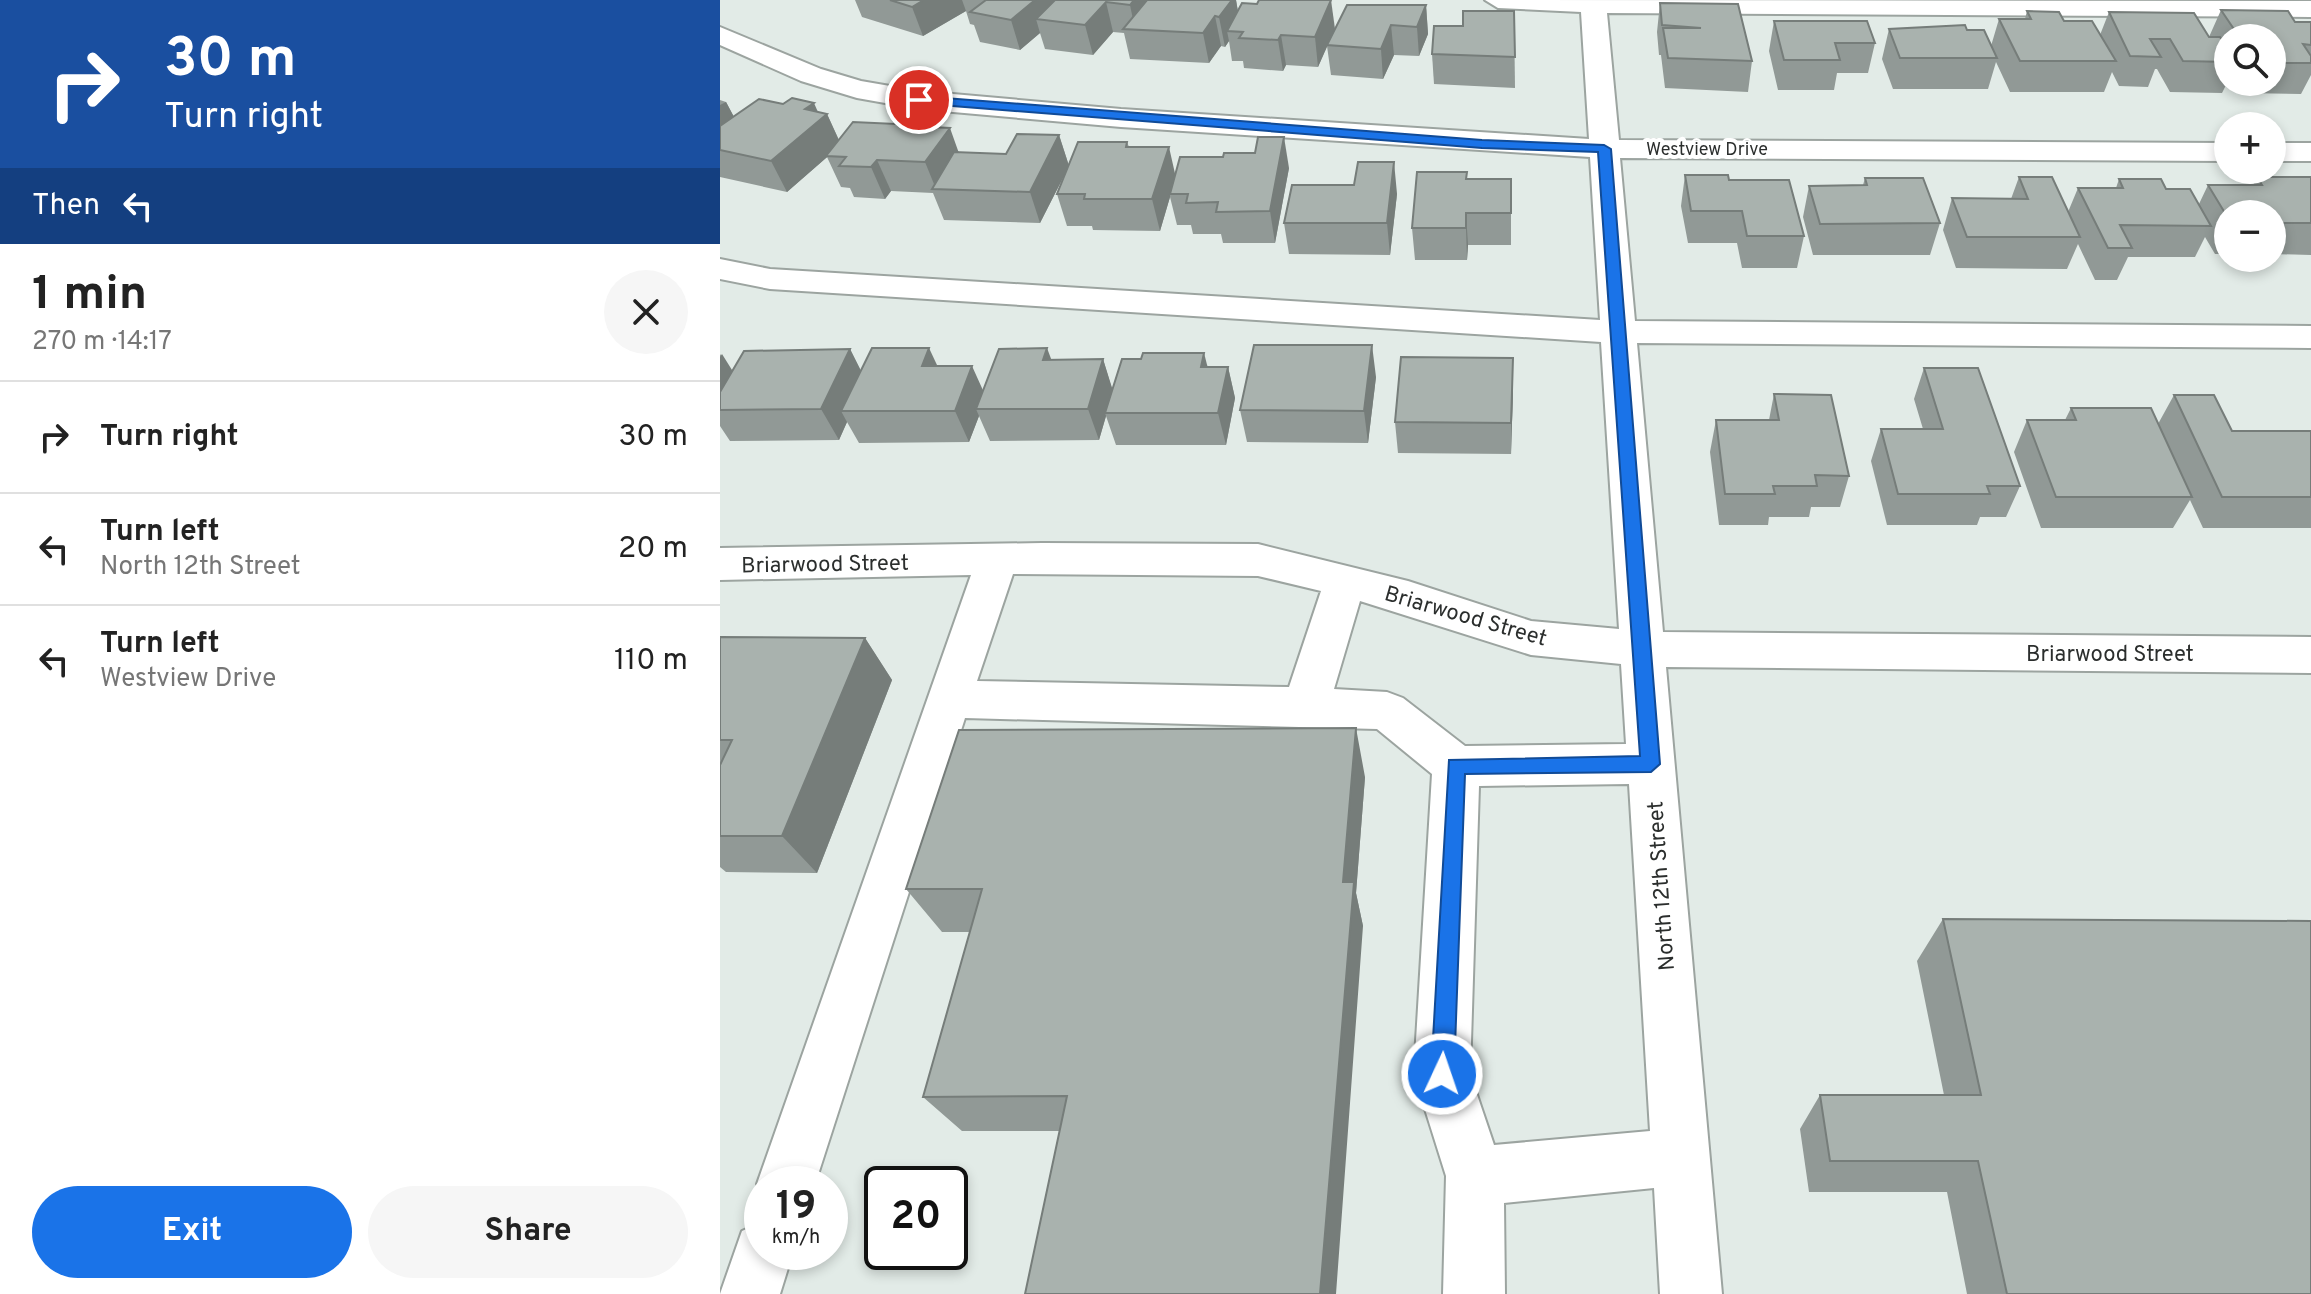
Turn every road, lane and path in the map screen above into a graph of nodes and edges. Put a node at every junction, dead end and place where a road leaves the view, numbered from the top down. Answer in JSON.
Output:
{"nodes":[{"id":1,"x":1498,"y":0,"type":"edge"},
{"id":2,"x":1593,"y":3,"type":"edge"},
{"id":3,"x":2311,"y":9,"type":"edge"},
{"id":4,"x":720,"y":35,"type":"edge"},
{"id":5,"x":1604,"y":149,"type":"junction"},
{"id":6,"x":2214,"y":152,"type":"edge"},
{"id":7,"x":2286,"y":152,"type":"edge"},
{"id":8,"x":2311,"y":152,"type":"edge"},
{"id":9,"x":720,"y":269,"type":"edge"},
{"id":10,"x":1618,"y":332,"type":"junction"},
{"id":11,"x":2311,"y":337,"type":"edge"},
{"id":12,"x":997,"y":561,"type":"junction"},
{"id":13,"x":720,"y":564,"type":"edge"},
{"id":14,"x":1345,"y":582,"type":"junction"},
{"id":15,"x":1643,"y":649,"type":"junction"},
{"id":16,"x":2311,"y":655,"type":"edge"},
{"id":17,"x":948,"y":699,"type":"junction"},
{"id":18,"x":1306,"y":706,"type":"junction"},
{"id":19,"x":1651,"y":764,"type":"junction"},
{"id":20,"x":1456,"y":766,"type":"junction"},
{"id":21,"x":1680,"y":1157,"type":"junction"},
{"id":22,"x":792,"y":1166,"type":"edge"},
{"id":23,"x":1475,"y":1176,"type":"junction"},
{"id":24,"x":757,"y":1270,"type":"edge"},
{"id":25,"x":749,"y":1294,"type":"edge"},
{"id":26,"x":1474,"y":1294,"type":"edge"},
{"id":27,"x":1691,"y":1294,"type":"edge"}],
"edges":[{"from":1,"to":2,"type":"street"},
{"from":2,"to":3,"type":"street"},
{"from":2,"to":5,"type":"street","name":"North 12th Street"},
{"from":4,"to":5,"type":"street","name":"Westview Drive"},
{"from":5,"to":6,"type":"street","name":"Westview Drive"},
{"from":5,"to":10,"type":"street","name":"North 12th Street"},
{"from":7,"to":8,"type":"street"},
{"from":9,"to":10,"type":"street"},
{"from":10,"to":11,"type":"street"},
{"from":10,"to":15,"type":"street","name":"North 12th Street"},
{"from":12,"to":13,"type":"street","name":"Briarwood Street"},
{"from":12,"to":14,"type":"street","name":"Briarwood Street"},
{"from":12,"to":17,"type":"street"},
{"from":14,"to":15,"type":"street","name":"Briarwood Street"},
{"from":14,"to":18,"type":"street"},
{"from":15,"to":16,"type":"street","name":"Briarwood Street"},
{"from":15,"to":19,"type":"street","name":"North 12th Street"},
{"from":17,"to":18,"type":"street"},
{"from":17,"to":22,"type":"street"},
{"from":18,"to":20,"type":"street"},
{"from":19,"to":20,"type":"street"},
{"from":19,"to":21,"type":"street","name":"North 12th Street"},
{"from":20,"to":23,"type":"street"},
{"from":21,"to":23,"type":"street"},
{"from":21,"to":27,"type":"street","name":"North 12th Street"},
{"from":23,"to":26,"type":"street"},
{"from":24,"to":25,"type":"street"}]}
